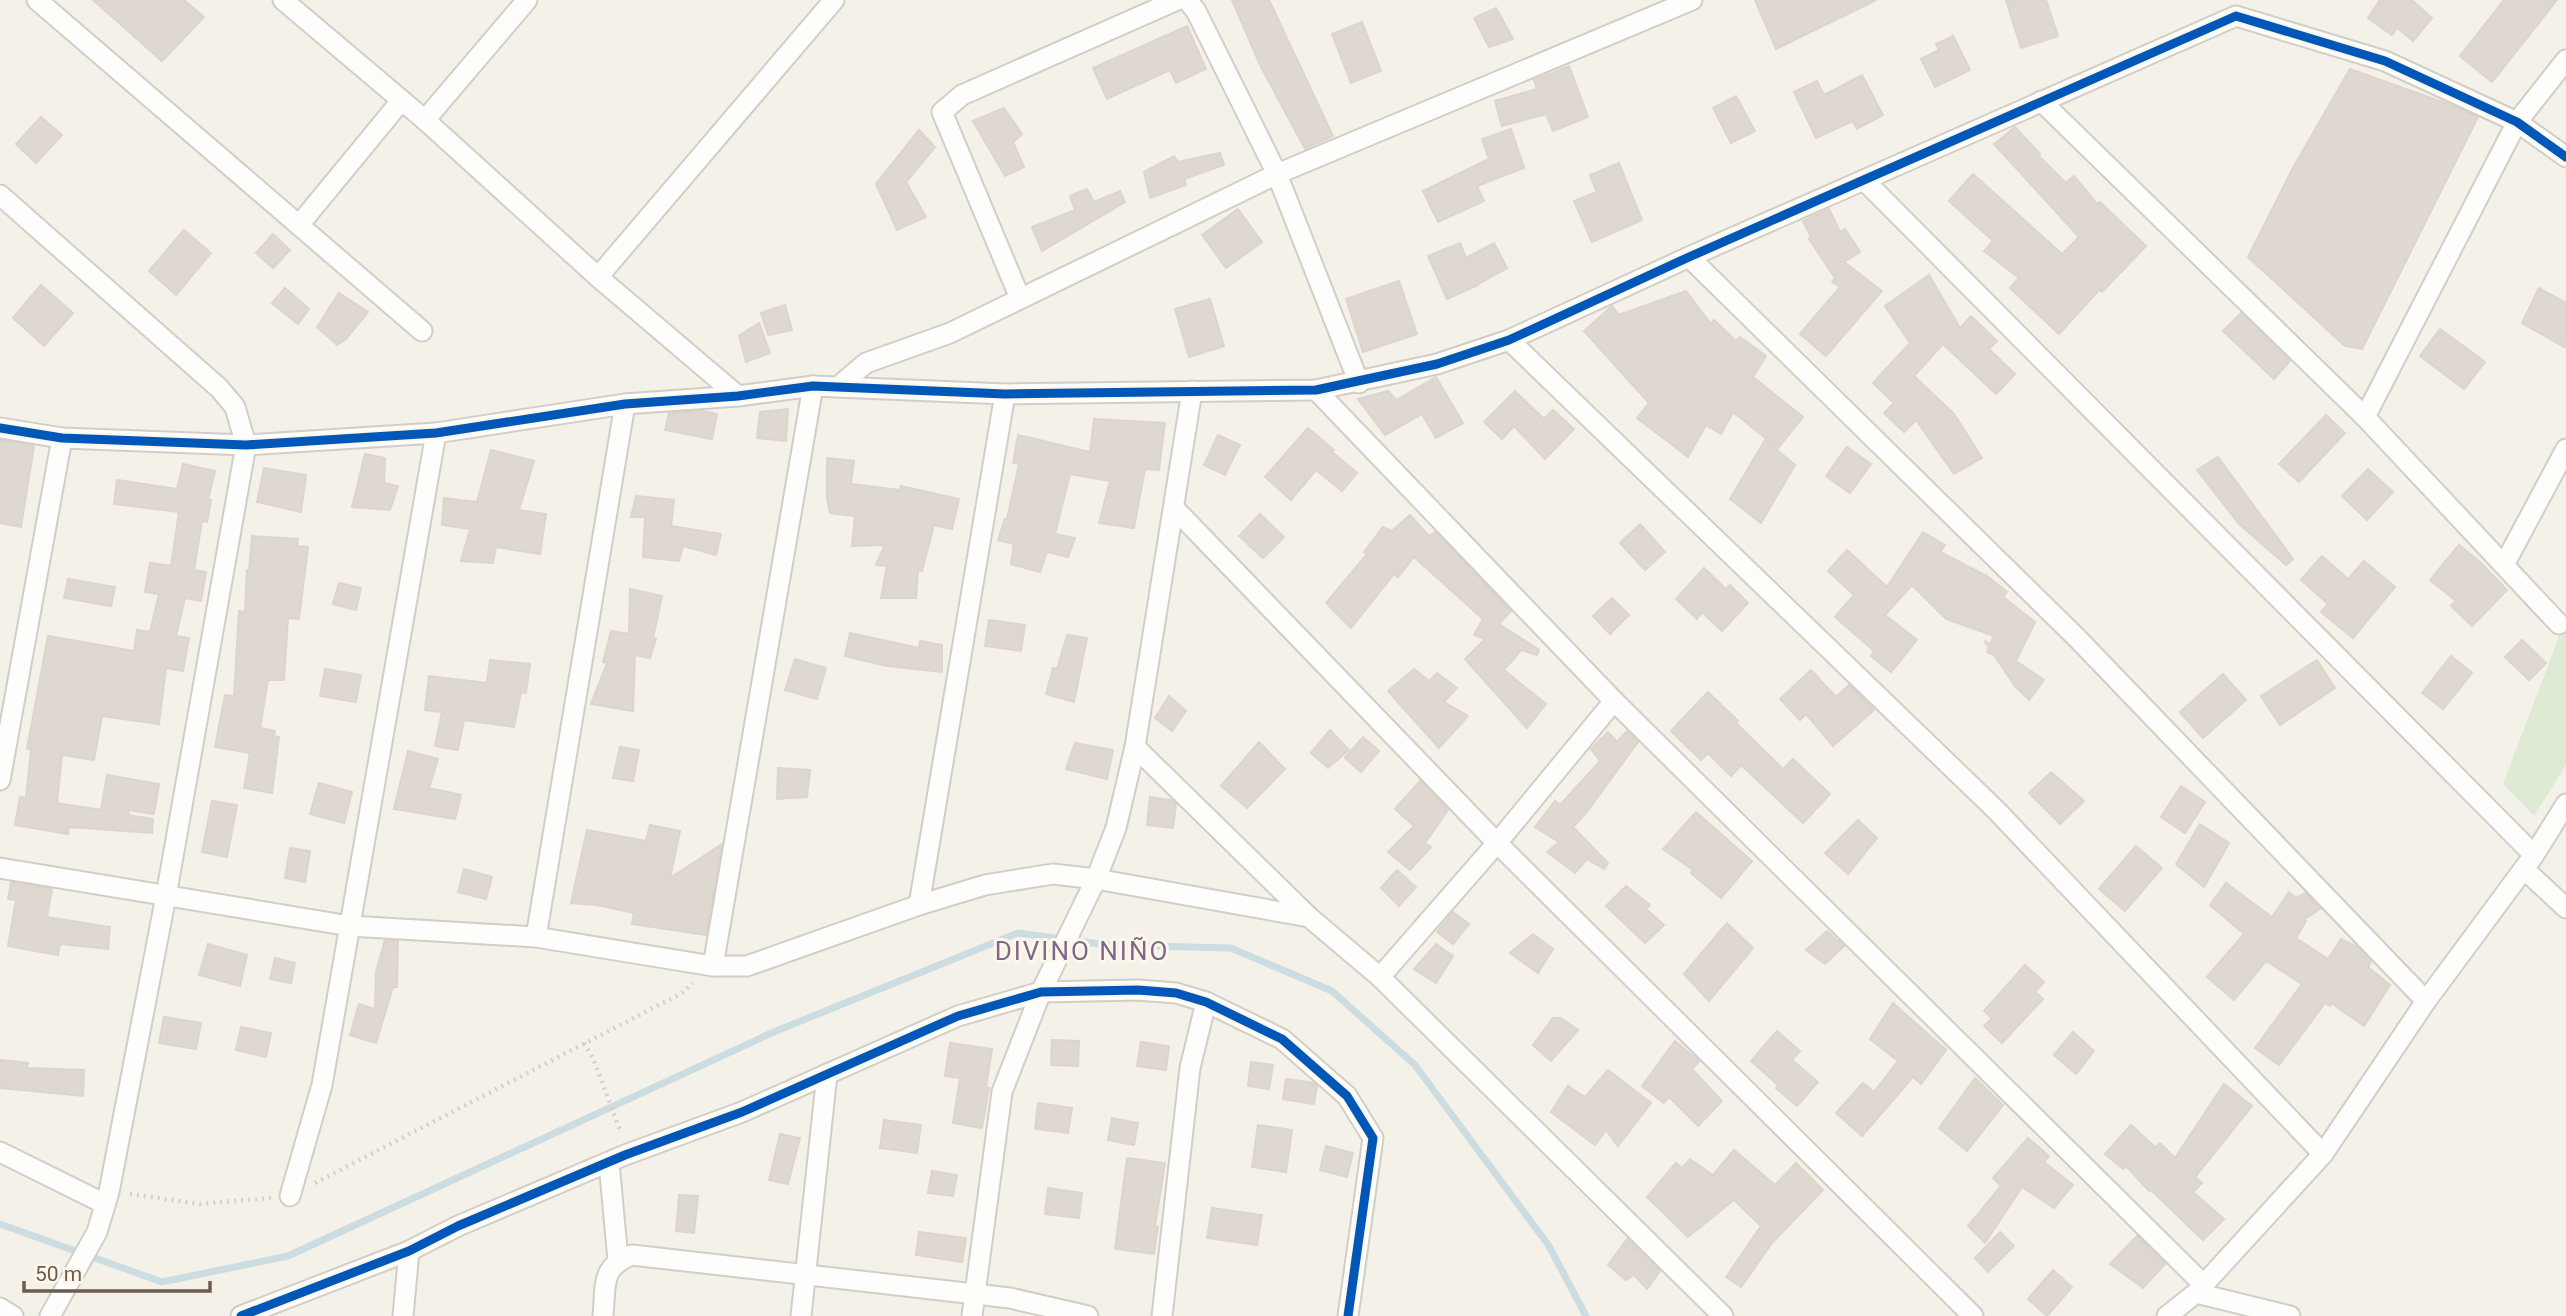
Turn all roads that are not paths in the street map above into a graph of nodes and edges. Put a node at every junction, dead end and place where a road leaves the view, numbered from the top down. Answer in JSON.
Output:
{"nodes":[{"id":1,"x":37,"y":0,"type":"edge"},
{"id":2,"x":284,"y":0,"type":"edge"},
{"id":3,"x":527,"y":0,"type":"edge"},
{"id":4,"x":834,"y":0,"type":"edge"},
{"id":5,"x":1177,"y":0,"type":"edge"},
{"id":6,"x":1187,"y":0,"type":"edge"},
{"id":7,"x":1692,"y":0,"type":"edge"},
{"id":8,"x":2233,"y":8,"type":"edge"},
{"id":9,"x":2566,"y":60,"type":"edge"},
{"id":10,"x":401,"y":101,"type":"junction"},
{"id":11,"x":2041,"y":101,"type":"junction"},
{"id":12,"x":425,"y":120,"type":"junction"},
{"id":13,"x":2517,"y":122,"type":"junction"},
{"id":14,"x":2566,"y":157,"type":"edge"},
{"id":15,"x":1277,"y":174,"type":"junction"},
{"id":16,"x":1864,"y":180,"type":"junction"},
{"id":17,"x":0,"y":195,"type":"edge"},
{"id":18,"x":299,"y":225,"type":"junction"},
{"id":19,"x":1689,"y":257,"type":"junction"},
{"id":20,"x":598,"y":277,"type":"junction"},
{"id":21,"x":1020,"y":298,"type":"junction"},
{"id":22,"x":422,"y":331,"type":"dead end"},
{"id":23,"x":1509,"y":340,"type":"junction"},
{"id":24,"x":1359,"y":383,"type":"junction"},
{"id":25,"x":813,"y":386,"type":"junction"},
{"id":26,"x":839,"y":386,"type":"junction"},
{"id":27,"x":1315,"y":390,"type":"junction"},
{"id":28,"x":1192,"y":391,"type":"junction"},
{"id":29,"x":1004,"y":394,"type":"junction"},
{"id":30,"x":738,"y":396,"type":"junction"},
{"id":31,"x":625,"y":404,"type":"junction"},
{"id":32,"x":2365,"y":417,"type":"junction"},
{"id":33,"x":0,"y":428,"type":"edge"},
{"id":34,"x":436,"y":433,"type":"junction"},
{"id":35,"x":62,"y":438,"type":"junction"},
{"id":36,"x":246,"y":445,"type":"junction"},
{"id":37,"x":2566,"y":449,"type":"edge"},
{"id":38,"x":1174,"y":508,"type":"junction"},
{"id":39,"x":2504,"y":565,"type":"junction"},
{"id":40,"x":2559,"y":624,"type":"dead end"},
{"id":41,"x":1614,"y":701,"type":"junction"},
{"id":42,"x":1135,"y":747,"type":"junction"},
{"id":43,"x":0,"y":780,"type":"edge"},
{"id":44,"x":2566,"y":804,"type":"edge"},
{"id":45,"x":1497,"y":843,"type":"junction"},
{"id":46,"x":2529,"y":862,"type":"junction"},
{"id":47,"x":0,"y":868,"type":"edge"},
{"id":48,"x":1096,"y":879,"type":"junction"},
{"id":49,"x":166,"y":896,"type":"junction"},
{"id":50,"x":919,"y":905,"type":"junction"},
{"id":51,"x":2566,"y":908,"type":"edge"},
{"id":52,"x":1309,"y":917,"type":"junction"},
{"id":53,"x":351,"y":926,"type":"junction"},
{"id":54,"x":536,"y":937,"type":"junction"},
{"id":55,"x":713,"y":966,"type":"junction"},
{"id":56,"x":1380,"y":977,"type":"junction"},
{"id":57,"x":1041,"y":992,"type":"junction"},
{"id":58,"x":2427,"y":1001,"type":"junction"},
{"id":59,"x":1206,"y":1002,"type":"junction"},
{"id":60,"x":827,"y":1074,"type":"junction"},
{"id":61,"x":0,"y":1152,"type":"edge"},
{"id":62,"x":2322,"y":1154,"type":"junction"},
{"id":63,"x":610,"y":1163,"type":"junction"},
{"id":64,"x":290,"y":1196,"type":"road end"},
{"id":65,"x":107,"y":1198,"type":"junction"},
{"id":66,"x":409,"y":1251,"type":"junction"},
{"id":67,"x":618,"y":1260,"type":"junction"},
{"id":68,"x":807,"y":1275,"type":"junction"},
{"id":69,"x":2199,"y":1289,"type":"junction"},
{"id":70,"x":976,"y":1295,"type":"junction"},
{"id":71,"x":0,"y":1308,"type":"edge"},
{"id":72,"x":53,"y":1310,"type":"edge"},
{"id":73,"x":13,"y":1316,"type":"edge"},
{"id":74,"x":240,"y":1316,"type":"edge"},
{"id":75,"x":403,"y":1316,"type":"edge"},
{"id":76,"x":603,"y":1316,"type":"edge"},
{"id":77,"x":801,"y":1316,"type":"edge"},
{"id":78,"x":972,"y":1316,"type":"edge"},
{"id":79,"x":1088,"y":1316,"type":"edge"},
{"id":80,"x":1163,"y":1316,"type":"edge"},
{"id":81,"x":1348,"y":1316,"type":"edge"},
{"id":82,"x":1723,"y":1316,"type":"edge"},
{"id":83,"x":1973,"y":1316,"type":"edge"},
{"id":84,"x":2167,"y":1316,"type":"edge"},
{"id":85,"x":2290,"y":1316,"type":"edge"}],
"edges":[{"from":1,"to":18,"type":"street"},
{"from":2,"to":10,"type":"street"},
{"from":3,"to":12,"type":"street"},
{"from":4,"to":20,"type":"street"},
{"from":5,"to":21,"type":"street"},
{"from":6,"to":15,"type":"street"},
{"from":7,"to":15,"type":"street"},
{"from":8,"to":11,"type":"street"},
{"from":8,"to":13,"type":"street"},
{"from":9,"to":13,"type":"street"},
{"from":10,"to":12,"type":"street"},
{"from":10,"to":18,"type":"street"},
{"from":11,"to":16,"type":"street"},
{"from":11,"to":32,"type":"street"},
{"from":12,"to":20,"type":"street"},
{"from":13,"to":14,"type":"street"},
{"from":13,"to":32,"type":"street"},
{"from":15,"to":21,"type":"street"},
{"from":15,"to":24,"type":"street"},
{"from":16,"to":19,"type":"street"},
{"from":16,"to":46,"type":"street"},
{"from":17,"to":36,"type":"street"},
{"from":18,"to":22,"type":"street"},
{"from":19,"to":23,"type":"street"},
{"from":19,"to":58,"type":"street"},
{"from":20,"to":30,"type":"street"},
{"from":21,"to":26,"type":"street"},
{"from":23,"to":24,"type":"street"},
{"from":23,"to":62,"type":"street"},
{"from":24,"to":27,"type":"street"},
{"from":25,"to":26,"type":"street"},
{"from":25,"to":30,"type":"street"},
{"from":25,"to":55,"type":"street"},
{"from":26,"to":29,"type":"street"},
{"from":27,"to":28,"type":"street"},
{"from":27,"to":41,"type":"street"},
{"from":28,"to":29,"type":"street"},
{"from":28,"to":38,"type":"street"},
{"from":29,"to":50,"type":"street"},
{"from":30,"to":31,"type":"street"},
{"from":31,"to":34,"type":"street"},
{"from":31,"to":54,"type":"street"},
{"from":32,"to":39,"type":"street"},
{"from":33,"to":35,"type":"street"},
{"from":34,"to":36,"type":"street"},
{"from":34,"to":53,"type":"street"},
{"from":35,"to":36,"type":"street"},
{"from":35,"to":43,"type":"street"},
{"from":36,"to":49,"type":"street"},
{"from":37,"to":39,"type":"street"},
{"from":38,"to":42,"type":"street"},
{"from":38,"to":45,"type":"street"},
{"from":39,"to":40,"type":"street"},
{"from":41,"to":45,"type":"street"},
{"from":41,"to":69,"type":"street"},
{"from":42,"to":48,"type":"street"},
{"from":42,"to":52,"type":"street"},
{"from":44,"to":46,"type":"street"},
{"from":45,"to":56,"type":"street"},
{"from":45,"to":83,"type":"street"},
{"from":46,"to":51,"type":"street"},
{"from":46,"to":58,"type":"street"},
{"from":47,"to":49,"type":"street"},
{"from":48,"to":50,"type":"street"},
{"from":48,"to":52,"type":"street"},
{"from":48,"to":57,"type":"street"},
{"from":49,"to":53,"type":"street"},
{"from":49,"to":65,"type":"street"},
{"from":50,"to":55,"type":"street"},
{"from":52,"to":56,"type":"street"},
{"from":53,"to":54,"type":"street"},
{"from":53,"to":64,"type":"street"},
{"from":54,"to":55,"type":"street"},
{"from":56,"to":82,"type":"street"},
{"from":57,"to":59,"type":"street"},
{"from":57,"to":60,"type":"street"},
{"from":57,"to":70,"type":"street"},
{"from":58,"to":62,"type":"street"},
{"from":59,"to":80,"type":"street"},
{"from":59,"to":81,"type":"street"},
{"from":60,"to":63,"type":"street"},
{"from":60,"to":68,"type":"street"},
{"from":61,"to":65,"type":"street"},
{"from":62,"to":69,"type":"street"},
{"from":63,"to":66,"type":"street"},
{"from":63,"to":67,"type":"street"},
{"from":65,"to":72,"type":"street"},
{"from":66,"to":74,"type":"street"},
{"from":66,"to":75,"type":"street"},
{"from":67,"to":68,"type":"street"},
{"from":67,"to":76,"type":"street"},
{"from":68,"to":70,"type":"street"},
{"from":68,"to":77,"type":"street"},
{"from":69,"to":84,"type":"street"},
{"from":69,"to":85,"type":"street"},
{"from":70,"to":78,"type":"street"},
{"from":70,"to":79,"type":"street"},
{"from":71,"to":73,"type":"street"}]}
